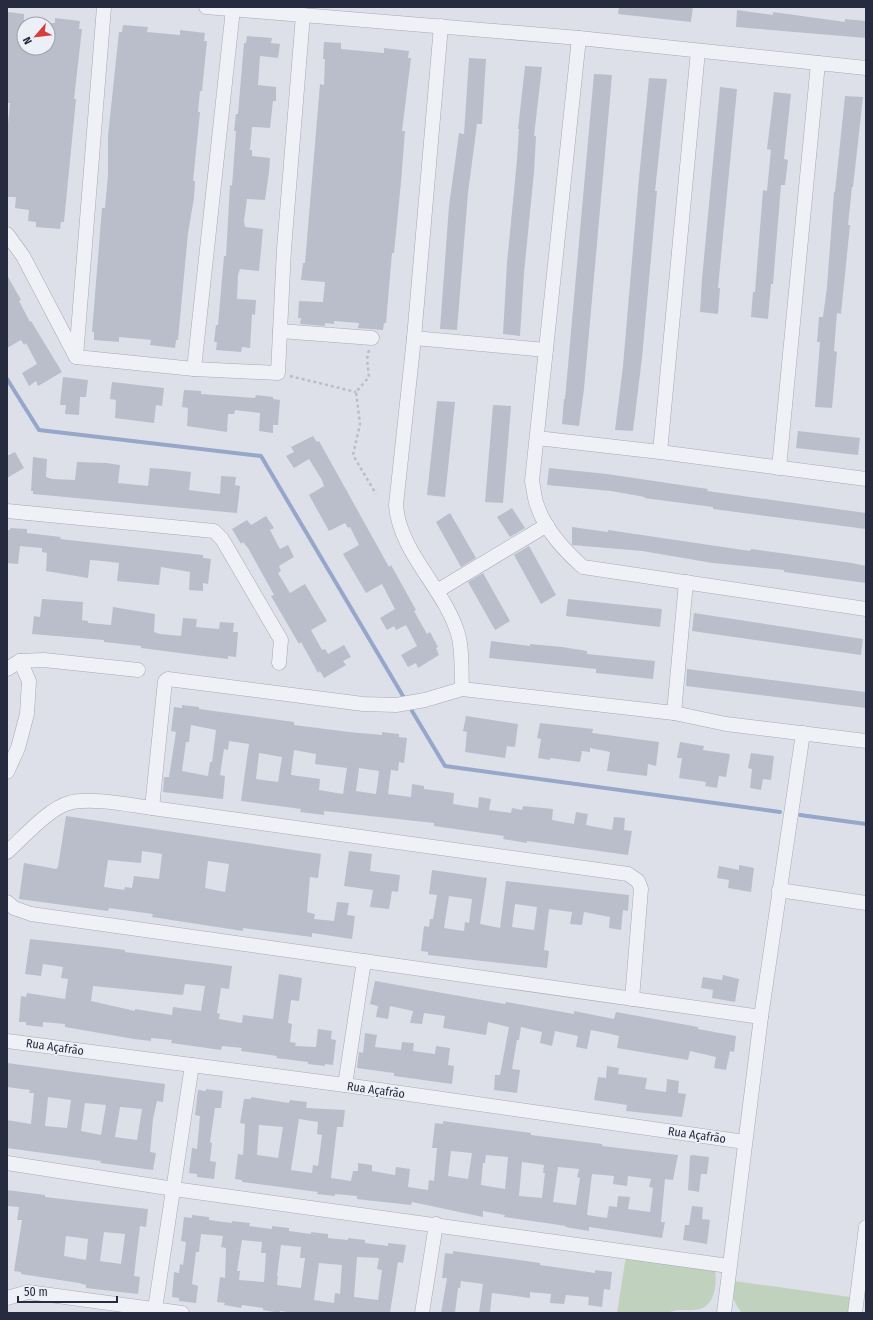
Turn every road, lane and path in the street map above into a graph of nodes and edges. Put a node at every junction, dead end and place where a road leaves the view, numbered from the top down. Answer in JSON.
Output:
{"nodes":[{"id":1,"x":104,"y":7,"type":"edge"},
{"id":2,"x":206,"y":7,"type":"edge"},
{"id":3,"x":233,"y":9,"type":"junction"},
{"id":4,"x":303,"y":15,"type":"junction"},
{"id":5,"x":441,"y":26,"type":"junction"},
{"id":6,"x":579,"y":38,"type":"junction"},
{"id":7,"x":698,"y":51,"type":"junction"},
{"id":8,"x":818,"y":63,"type":"junction"},
{"id":9,"x":866,"y":68,"type":"edge"},
{"id":10,"x":7,"y":234,"type":"edge"},
{"id":11,"x":280,"y":331,"type":"junction"},
{"id":12,"x":372,"y":338,"type":"joint"},
{"id":13,"x":414,"y":338,"type":"junction"},
{"id":14,"x":546,"y":350,"type":"junction"},
{"id":15,"x":76,"y":357,"type":"junction"},
{"id":16,"x":194,"y":369,"type":"junction"},
{"id":17,"x":278,"y":373,"type":"junction"},
{"id":18,"x":356,"y":392,"type":"junction"},
{"id":19,"x":537,"y":438,"type":"junction"},
{"id":20,"x":660,"y":452,"type":"junction"},
{"id":21,"x":779,"y":468,"type":"junction"},
{"id":22,"x":866,"y":480,"type":"edge"},
{"id":23,"x":376,"y":494,"type":"dead end"},
{"id":24,"x":7,"y":511,"type":"edge"},
{"id":25,"x":547,"y":525,"type":"junction"},
{"id":26,"x":686,"y":582,"type":"junction"},
{"id":27,"x":437,"y":591,"type":"junction"},
{"id":28,"x":866,"y":609,"type":"edge"},
{"id":29,"x":20,"y":661,"type":"junction"},
{"id":30,"x":279,"y":664,"type":"dead end"},
{"id":31,"x":7,"y":669,"type":"edge"},
{"id":32,"x":138,"y":670,"type":"dead end"},
{"id":33,"x":462,"y":689,"type":"junction"},
{"id":34,"x":674,"y":713,"type":"junction"},
{"id":35,"x":803,"y":733,"type":"junction"},
{"id":36,"x":866,"y":741,"type":"edge"},
{"id":37,"x":7,"y":772,"type":"edge"},
{"id":38,"x":152,"y":808,"type":"junction"},
{"id":39,"x":7,"y":852,"type":"edge"},
{"id":40,"x":779,"y":890,"type":"junction"},
{"id":41,"x":7,"y":902,"type":"edge"},
{"id":42,"x":866,"y":903,"type":"edge"},
{"id":43,"x":364,"y":961,"type":"junction"},
{"id":44,"x":632,"y":999,"type":"junction"},
{"id":45,"x":761,"y":1017,"type":"junction"},
{"id":46,"x":7,"y":1041,"type":"edge"},
{"id":47,"x":192,"y":1065,"type":"junction"},
{"id":48,"x":345,"y":1085,"type":"junction"},
{"id":49,"x":745,"y":1142,"type":"junction"},
{"id":50,"x":7,"y":1163,"type":"edge"},
{"id":51,"x":174,"y":1188,"type":"junction"},
{"id":52,"x":436,"y":1224,"type":"junction"},
{"id":53,"x":866,"y":1227,"type":"edge"},
{"id":54,"x":729,"y":1266,"type":"junction"},
{"id":55,"x":862,"y":1282,"type":"edge"},
{"id":56,"x":7,"y":1298,"type":"edge"},
{"id":57,"x":155,"y":1309,"type":"junction"},
{"id":58,"x":182,"y":1313,"type":"edge"},
{"id":59,"x":422,"y":1313,"type":"edge"},
{"id":60,"x":724,"y":1313,"type":"edge"},
{"id":61,"x":855,"y":1313,"type":"edge"}],
"edges":[{"from":1,"to":15,"type":"street"},
{"from":2,"to":3,"type":"street"},
{"from":3,"to":4,"type":"street"},
{"from":3,"to":16,"type":"street"},
{"from":4,"to":5,"type":"street"},
{"from":4,"to":11,"type":"street"},
{"from":5,"to":6,"type":"street"},
{"from":5,"to":13,"type":"street"},
{"from":6,"to":7,"type":"street"},
{"from":6,"to":14,"type":"street"},
{"from":7,"to":8,"type":"street"},
{"from":7,"to":20,"type":"street"},
{"from":8,"to":9,"type":"street"},
{"from":8,"to":21,"type":"street"},
{"from":10,"to":15,"type":"street"},
{"from":11,"to":12,"type":"street"},
{"from":11,"to":17,"type":"street"},
{"from":12,"to":18,"type":"path"},
{"from":13,"to":14,"type":"street"},
{"from":13,"to":27,"type":"street"},
{"from":14,"to":19,"type":"street"},
{"from":15,"to":16,"type":"street"},
{"from":16,"to":17,"type":"street"},
{"from":17,"to":18,"type":"path"},
{"from":18,"to":23,"type":"path"},
{"from":19,"to":20,"type":"street"},
{"from":19,"to":25,"type":"street"},
{"from":20,"to":21,"type":"street"},
{"from":21,"to":22,"type":"street"},
{"from":24,"to":30,"type":"street"},
{"from":25,"to":26,"type":"street"},
{"from":25,"to":27,"type":"street"},
{"from":26,"to":28,"type":"street"},
{"from":26,"to":34,"type":"street"},
{"from":27,"to":33,"type":"street"},
{"from":29,"to":31,"type":"street"},
{"from":29,"to":32,"type":"street"},
{"from":29,"to":37,"type":"street"},
{"from":33,"to":34,"type":"street"},
{"from":33,"to":38,"type":"street"},
{"from":34,"to":35,"type":"street"},
{"from":35,"to":36,"type":"street"},
{"from":35,"to":40,"type":"street"},
{"from":38,"to":39,"type":"street"},
{"from":38,"to":44,"type":"street"},
{"from":40,"to":42,"type":"street"},
{"from":40,"to":45,"type":"street"},
{"from":41,"to":43,"type":"street"},
{"from":43,"to":44,"type":"street"},
{"from":43,"to":48,"type":"street"},
{"from":44,"to":45,"type":"street"},
{"from":45,"to":49,"type":"street"},
{"from":46,"to":47,"type":"street","name":"Rua Açafrão"},
{"from":47,"to":48,"type":"street","name":"Rua Açafrão"},
{"from":47,"to":51,"type":"street"},
{"from":48,"to":49,"type":"street","name":"Rua Açafrão"},
{"from":49,"to":54,"type":"street"},
{"from":50,"to":51,"type":"street"},
{"from":51,"to":52,"type":"street"},
{"from":51,"to":57,"type":"street"},
{"from":52,"to":54,"type":"street"},
{"from":52,"to":59,"type":"street"},
{"from":53,"to":55,"type":"street"},
{"from":54,"to":60,"type":"street"},
{"from":55,"to":61,"type":"street"},
{"from":56,"to":57,"type":"street"},
{"from":57,"to":58,"type":"street"}]}
